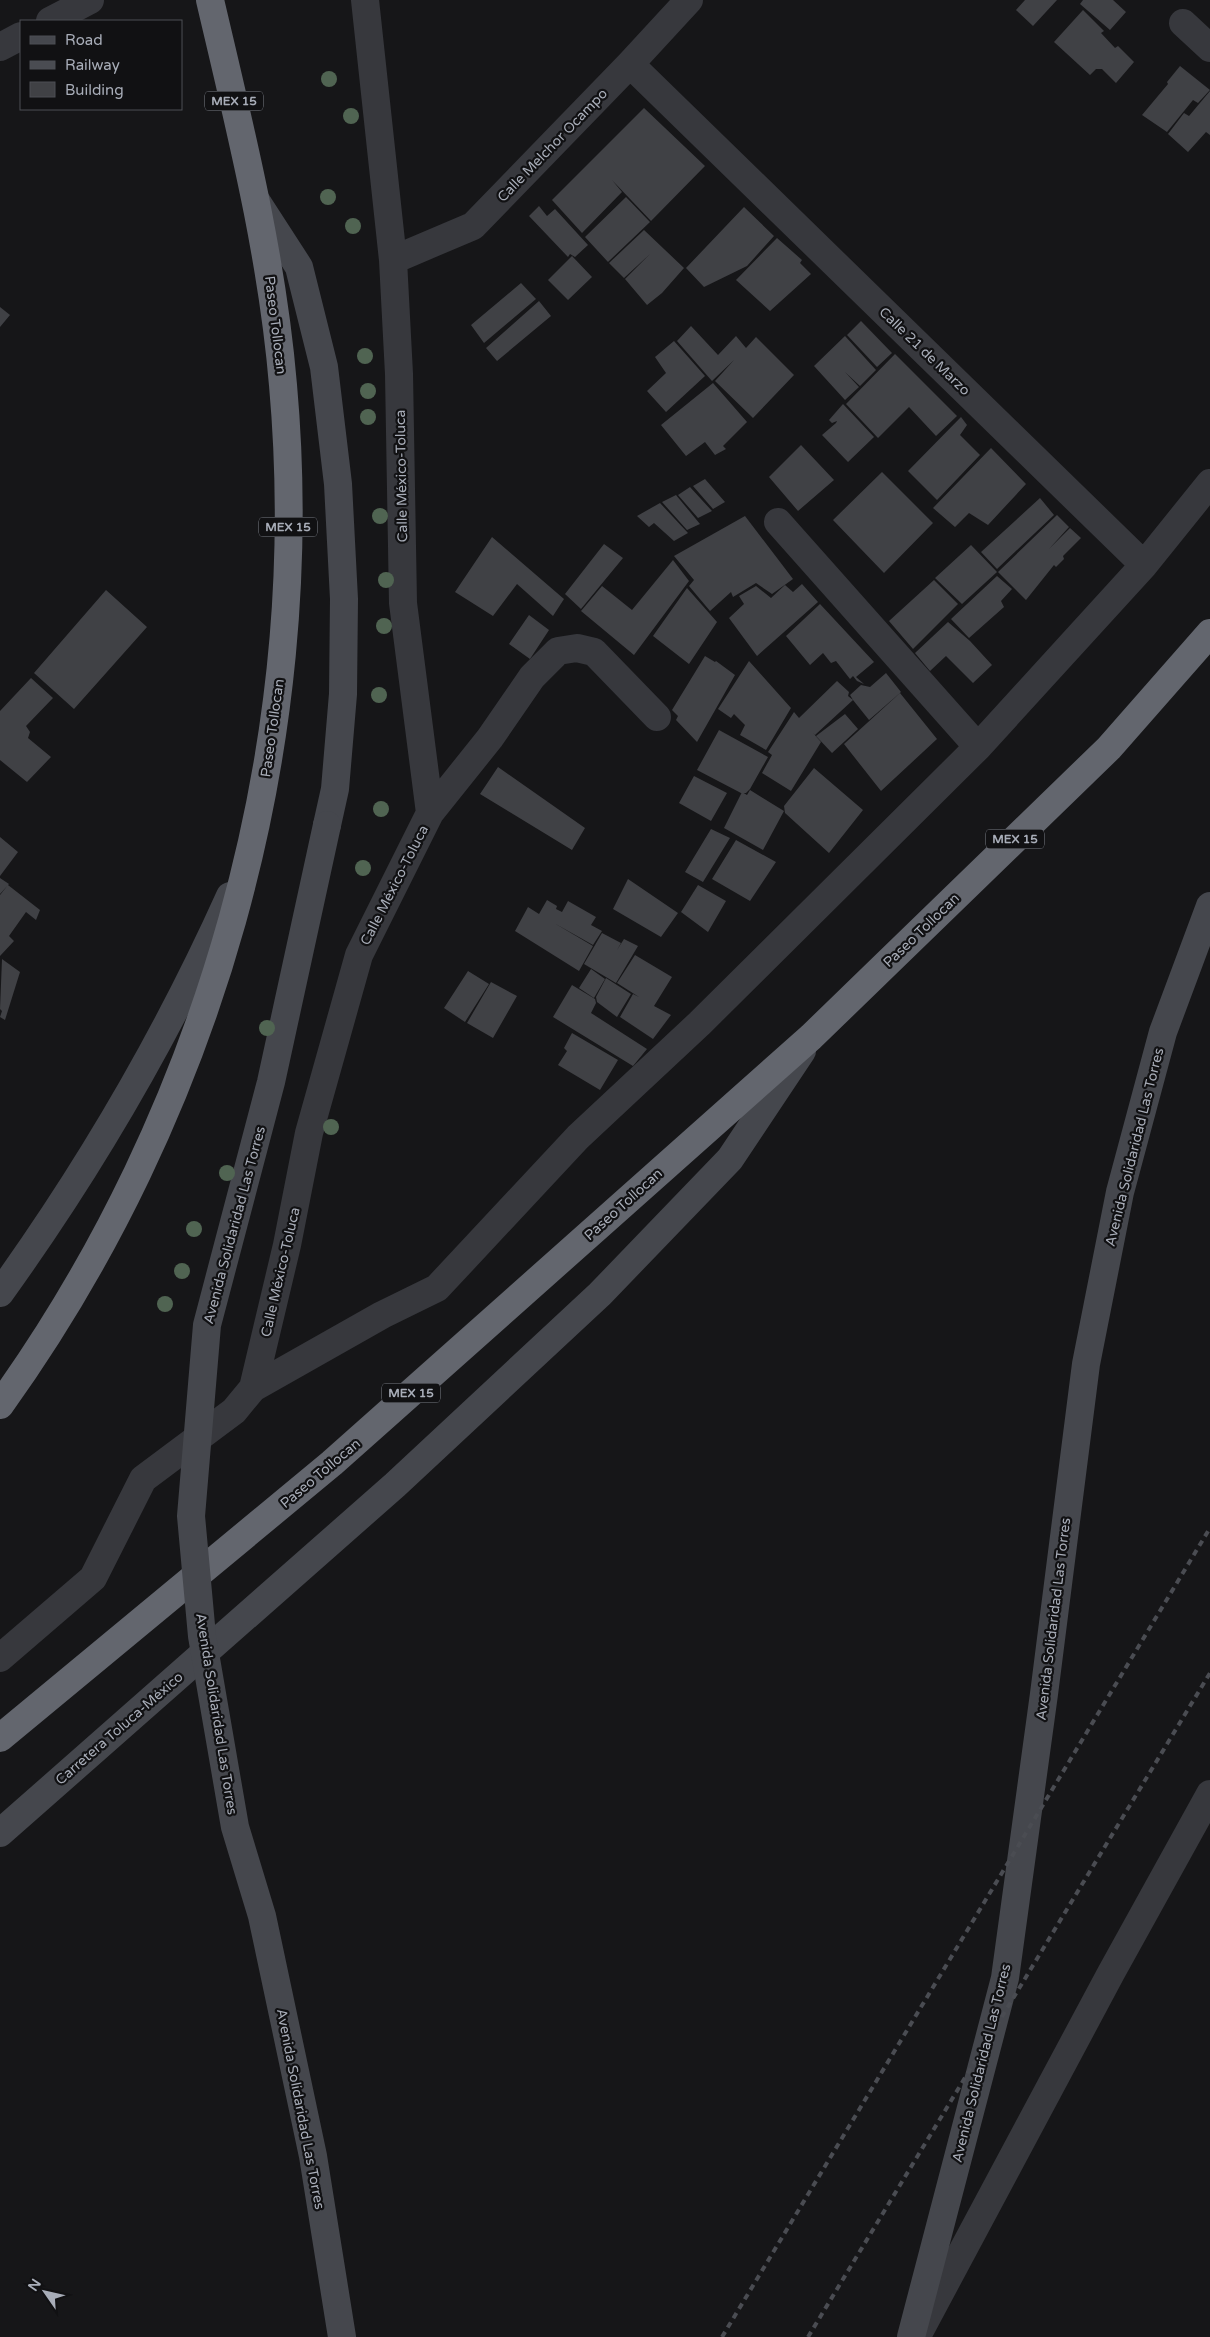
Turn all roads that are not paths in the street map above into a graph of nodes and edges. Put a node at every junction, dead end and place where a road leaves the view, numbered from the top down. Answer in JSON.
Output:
{"nodes":[{"id":1,"x":90,"y":0,"type":"edge"},
{"id":2,"x":210,"y":0,"type":"edge"},
{"id":3,"x":365,"y":0,"type":"edge"},
{"id":4,"x":689,"y":0,"type":"edge"},
{"id":5,"x":52,"y":20,"type":"edge"},
{"id":6,"x":1183,"y":23,"type":"dead end"},
{"id":7,"x":20,"y":37,"type":"edge"},
{"id":8,"x":0,"y":48,"type":"edge"},
{"id":9,"x":1210,"y":48,"type":"edge"},
{"id":10,"x":630,"y":64,"type":"junction"},
{"id":11,"x":257,"y":202,"type":"junction"},
{"id":12,"x":393,"y":260,"type":"junction"},
{"id":13,"x":1210,"y":483,"type":"edge"},
{"id":14,"x":778,"y":522,"type":"dead end"},
{"id":15,"x":1144,"y":565,"type":"junction"},
{"id":16,"x":1210,"y":633,"type":"edge"},
{"id":17,"x":657,"y":716,"type":"dead end"},
{"id":18,"x":978,"y":747,"type":"junction"},
{"id":19,"x":430,"y":813,"type":"junction"},
{"id":20,"x":250,"y":852,"type":"junction"},
{"id":21,"x":1210,"y":906,"type":"edge"},
{"id":22,"x":812,"y":1037,"type":"junction"},
{"id":23,"x":0,"y":1292,"type":"edge"},
{"id":24,"x":253,"y":1388,"type":"junction"},
{"id":25,"x":0,"y":1405,"type":"edge"},
{"id":26,"x":0,"y":1658,"type":"edge"},
{"id":27,"x":0,"y":1738,"type":"edge"},
{"id":28,"x":1210,"y":1794,"type":"edge"},
{"id":29,"x":0,"y":1833,"type":"edge"},
{"id":30,"x":342,"y":2337,"type":"edge"},
{"id":31,"x":911,"y":2337,"type":"edge"},
{"id":32,"x":916,"y":2337,"type":"edge"}],
"edges":[{"from":1,"to":5,"type":"street"},
{"from":2,"to":11,"type":"highway","name":"Paseo Tollocan","number":"MEX 15"},
{"from":3,"to":12,"type":"street","name":"Calle México-Toluca"},
{"from":4,"to":10,"type":"street","name":"Calle Melchor Ocampo"},
{"from":6,"to":9,"type":"street"},
{"from":7,"to":8,"type":"street"},
{"from":10,"to":12,"type":"street","name":"Calle Melchor Ocampo"},
{"from":10,"to":15,"type":"street","name":"Calle 21 de Marzo"},
{"from":11,"to":20,"type":"highway","name":"Paseo Tollocan","number":"MEX 15"},
{"from":11,"to":30,"type":"main road","name":"Avenida Solidaridad Las Torres","bridge":true},
{"from":12,"to":19,"type":"street","name":"Calle México-Toluca"},
{"from":13,"to":15,"type":"street"},
{"from":14,"to":18,"type":"street"},
{"from":15,"to":18,"type":"street"},
{"from":16,"to":22,"type":"highway","name":"Paseo Tollocan","number":"MEX 15"},
{"from":17,"to":19,"type":"street"},
{"from":18,"to":24,"type":"street"},
{"from":19,"to":24,"type":"street","name":"Calle México-Toluca"},
{"from":20,"to":23,"type":"main road"},
{"from":20,"to":25,"type":"highway","name":"Paseo Tollocan","number":"MEX 15"},
{"from":21,"to":31,"type":"main road","name":"Avenida Solidaridad Las Torres"},
{"from":22,"to":27,"type":"highway","name":"Paseo Tollocan","number":"MEX 15"},
{"from":22,"to":29,"type":"main road","name":"Carretera Toluca-México"},
{"from":24,"to":26,"type":"street","name":"Calle México-Toluca"},
{"from":28,"to":32,"type":"street"}]}
